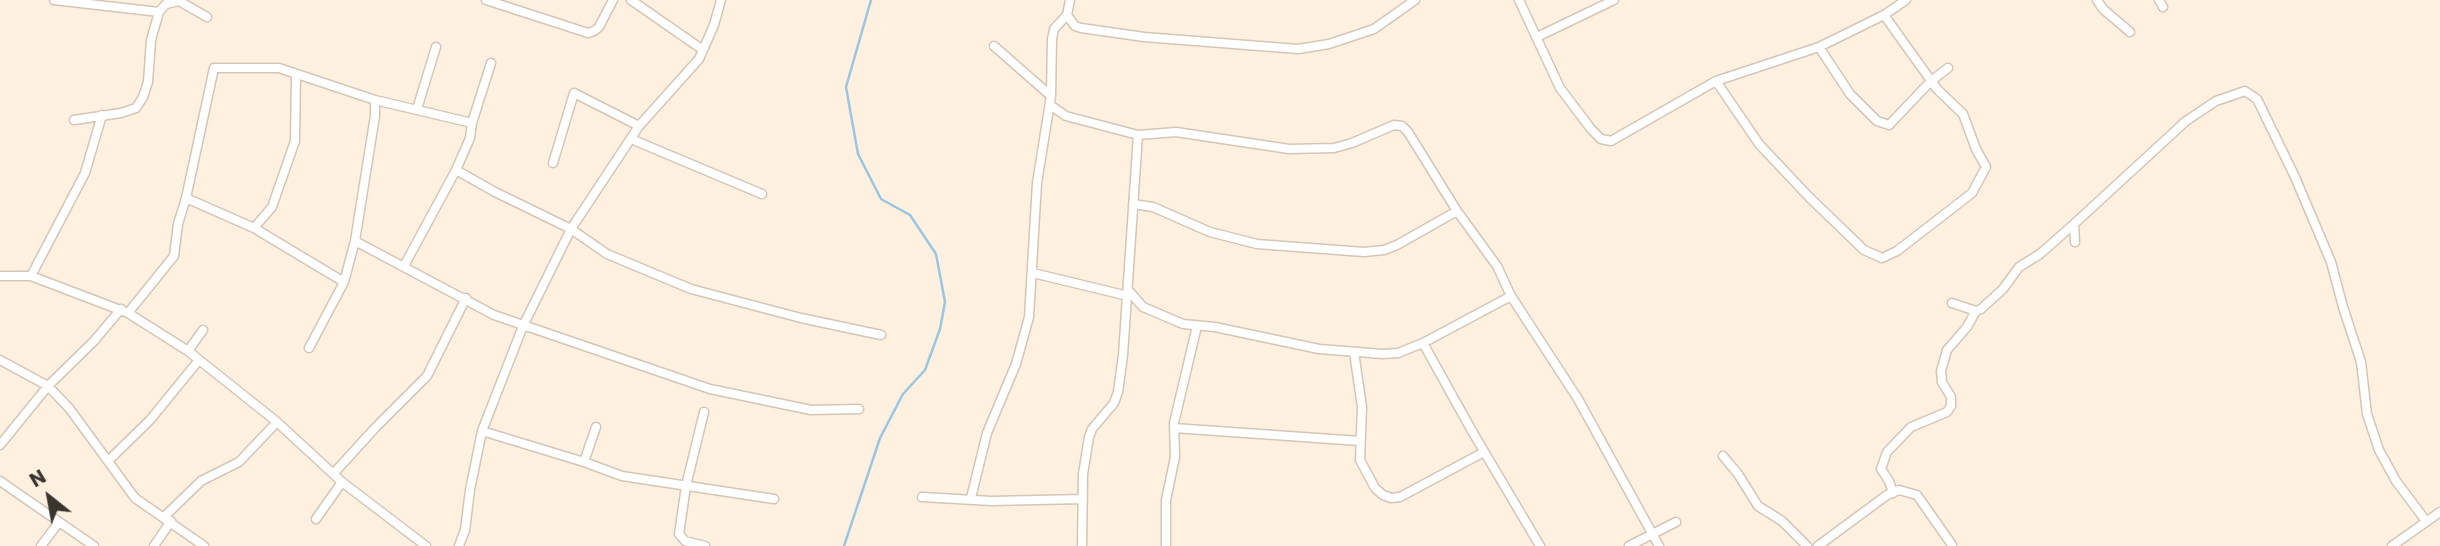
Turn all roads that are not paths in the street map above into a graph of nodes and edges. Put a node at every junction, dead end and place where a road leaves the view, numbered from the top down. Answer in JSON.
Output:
{"nodes":[{"id":1,"x":54,"y":0,"type":"edge"},
{"id":2,"x":486,"y":0,"type":"edge"},
{"id":3,"x":518,"y":0,"type":"edge"},
{"id":4,"x":612,"y":0,"type":"edge"},
{"id":5,"x":631,"y":0,"type":"edge"},
{"id":6,"x":721,"y":0,"type":"edge"},
{"id":7,"x":1070,"y":0,"type":"edge"},
{"id":8,"x":1415,"y":0,"type":"edge"},
{"id":9,"x":1518,"y":0,"type":"edge"},
{"id":10,"x":1614,"y":0,"type":"edge"},
{"id":11,"x":1906,"y":0,"type":"edge"},
{"id":12,"x":2097,"y":0,"type":"edge"},
{"id":13,"x":66,"y":1,"type":"edge"},
{"id":14,"x":515,"y":10,"type":"junction"},
{"id":15,"x":159,"y":12,"type":"junction"},
{"id":16,"x":1068,"y":15,"type":"junction"},
{"id":17,"x":1884,"y":15,"type":"junction"},
{"id":18,"x":207,"y":17,"type":"dead end"},
{"id":19,"x":2130,"y":32,"type":"dead end"},
{"id":20,"x":1537,"y":37,"type":"junction"},
{"id":21,"x":994,"y":46,"type":"dead end"},
{"id":22,"x":436,"y":47,"type":"dead end"},
{"id":23,"x":1819,"y":47,"type":"junction"},
{"id":24,"x":703,"y":50,"type":"junction"},
{"id":25,"x":491,"y":62,"type":"dead end"},
{"id":26,"x":1948,"y":68,"type":"dead end"},
{"id":27,"x":296,"y":75,"type":"junction"},
{"id":28,"x":1716,"y":81,"type":"junction"},
{"id":29,"x":1931,"y":81,"type":"junction"},
{"id":30,"x":375,"y":100,"type":"junction"},
{"id":31,"x":1050,"y":100,"type":"junction"},
{"id":32,"x":417,"y":109,"type":"junction"},
{"id":33,"x":102,"y":115,"type":"junction"},
{"id":34,"x":74,"y":120,"type":"dead end"},
{"id":35,"x":472,"y":122,"type":"junction"},
{"id":36,"x":639,"y":126,"type":"junction"},
{"id":37,"x":1138,"y":135,"type":"junction"},
{"id":38,"x":631,"y":139,"type":"junction"},
{"id":39,"x":554,"y":163,"type":"dead end"},
{"id":40,"x":456,"y":170,"type":"junction"},
{"id":41,"x":762,"y":194,"type":"dead end"},
{"id":42,"x":186,"y":198,"type":"junction"},
{"id":43,"x":1133,"y":204,"type":"junction"},
{"id":44,"x":1457,"y":211,"type":"junction"},
{"id":45,"x":2074,"y":225,"type":"junction"},
{"id":46,"x":254,"y":228,"type":"junction"},
{"id":47,"x":571,"y":229,"type":"junction"},
{"id":48,"x":355,"y":242,"type":"junction"},
{"id":49,"x":2075,"y":242,"type":"dead end"},
{"id":50,"x":404,"y":266,"type":"junction"},
{"id":51,"x":1033,"y":273,"type":"junction"},
{"id":52,"x":31,"y":275,"type":"junction"},
{"id":53,"x":0,"y":276,"type":"edge"},
{"id":54,"x":344,"y":282,"type":"junction"},
{"id":55,"x":1128,"y":293,"type":"junction"},
{"id":56,"x":1511,"y":296,"type":"junction"},
{"id":57,"x":466,"y":298,"type":"junction"},
{"id":58,"x":1952,"y":303,"type":"dead end"},
{"id":59,"x":1143,"y":307,"type":"junction"},
{"id":60,"x":125,"y":311,"type":"junction"},
{"id":61,"x":1976,"y":311,"type":"junction"},
{"id":62,"x":1126,"y":312,"type":"junction"},
{"id":63,"x":523,"y":326,"type":"junction"},
{"id":64,"x":1198,"y":326,"type":"junction"},
{"id":65,"x":203,"y":330,"type":"dead end"},
{"id":66,"x":881,"y":335,"type":"dead end"},
{"id":67,"x":1423,"y":343,"type":"junction"},
{"id":68,"x":309,"y":348,"type":"dead end"},
{"id":69,"x":188,"y":351,"type":"junction"},
{"id":70,"x":1354,"y":352,"type":"junction"},
{"id":71,"x":0,"y":360,"type":"edge"},
{"id":72,"x":199,"y":360,"type":"junction"},
{"id":73,"x":48,"y":386,"type":"junction"},
{"id":74,"x":859,"y":409,"type":"dead end"},
{"id":75,"x":704,"y":412,"type":"dead end"},
{"id":76,"x":277,"y":422,"type":"junction"},
{"id":77,"x":596,"y":427,"type":"dead end"},
{"id":78,"x":1174,"y":428,"type":"junction"},
{"id":79,"x":482,"y":431,"type":"junction"},
{"id":80,"x":1360,"y":441,"type":"junction"},
{"id":81,"x":0,"y":445,"type":"edge"},
{"id":82,"x":1484,"y":452,"type":"junction"},
{"id":83,"x":1723,"y":456,"type":"dead end"},
{"id":84,"x":109,"y":460,"type":"junction"},
{"id":85,"x":584,"y":462,"type":"junction"},
{"id":86,"x":334,"y":473,"type":"junction"},
{"id":87,"x":0,"y":481,"type":"edge"},
{"id":88,"x":342,"y":482,"type":"junction"},
{"id":89,"x":686,"y":486,"type":"junction"},
{"id":90,"x":1892,"y":493,"type":"junction"},
{"id":91,"x":922,"y":497,"type":"dead end"},
{"id":92,"x":971,"y":498,"type":"junction"},
{"id":93,"x":774,"y":499,"type":"dead end"},
{"id":94,"x":1083,"y":499,"type":"junction"},
{"id":95,"x":2440,"y":512,"type":"edge"},
{"id":96,"x":167,"y":519,"type":"junction"},
{"id":97,"x":316,"y":519,"type":"dead end"},
{"id":98,"x":2426,"y":521,"type":"junction"},
{"id":99,"x":59,"y":522,"type":"junction"},
{"id":100,"x":1676,"y":522,"type":"dead end"},
{"id":101,"x":1654,"y":532,"type":"junction"},
{"id":102,"x":1952,"y":545,"type":"edge"},
{"id":103,"x":41,"y":546,"type":"edge"},
{"id":104,"x":94,"y":546,"type":"edge"},
{"id":105,"x":154,"y":546,"type":"edge"},
{"id":106,"x":204,"y":546,"type":"edge"},
{"id":107,"x":426,"y":546,"type":"edge"},
{"id":108,"x":458,"y":546,"type":"edge"},
{"id":109,"x":705,"y":546,"type":"edge"},
{"id":110,"x":1082,"y":546,"type":"edge"},
{"id":111,"x":1166,"y":546,"type":"edge"},
{"id":112,"x":1540,"y":546,"type":"edge"},
{"id":113,"x":1629,"y":546,"type":"edge"},
{"id":114,"x":1659,"y":546,"type":"edge"},
{"id":115,"x":1807,"y":546,"type":"edge"},
{"id":116,"x":1818,"y":546,"type":"edge"},
{"id":117,"x":2392,"y":546,"type":"edge"}],
"edges":[{"from":1,"to":13,"type":"street"},
{"from":2,"to":14,"type":"street"},
{"from":3,"to":14,"type":"street"},
{"from":4,"to":14,"type":"street"},
{"from":5,"to":24,"type":"street"},
{"from":6,"to":24,"type":"street"},
{"from":7,"to":16,"type":"street"},
{"from":8,"to":16,"type":"street"},
{"from":9,"to":20,"type":"street"},
{"from":10,"to":20,"type":"street"},
{"from":11,"to":17,"type":"street"},
{"from":12,"to":19,"type":"street"},
{"from":13,"to":15,"type":"street"},
{"from":15,"to":18,"type":"street"},
{"from":15,"to":33,"type":"street"},
{"from":16,"to":31,"type":"street"},
{"from":17,"to":23,"type":"street"},
{"from":17,"to":29,"type":"street"},
{"from":20,"to":28,"type":"street"},
{"from":21,"to":31,"type":"street"},
{"from":22,"to":32,"type":"street"},
{"from":23,"to":28,"type":"street"},
{"from":23,"to":29,"type":"street"},
{"from":24,"to":36,"type":"street"},
{"from":25,"to":35,"type":"street"},
{"from":26,"to":29,"type":"street"},
{"from":27,"to":30,"type":"street"},
{"from":27,"to":42,"type":"street"},
{"from":27,"to":46,"type":"street"},
{"from":28,"to":29,"type":"street"},
{"from":30,"to":32,"type":"street"},
{"from":30,"to":48,"type":"street"},
{"from":31,"to":37,"type":"street"},
{"from":31,"to":51,"type":"street"},
{"from":32,"to":35,"type":"street"},
{"from":33,"to":34,"type":"street"},
{"from":33,"to":52,"type":"street"},
{"from":35,"to":40,"type":"street"},
{"from":36,"to":38,"type":"street"},
{"from":36,"to":39,"type":"street"},
{"from":37,"to":43,"type":"street"},
{"from":37,"to":44,"type":"street"},
{"from":38,"to":41,"type":"street"},
{"from":38,"to":47,"type":"street"},
{"from":40,"to":47,"type":"street"},
{"from":40,"to":50,"type":"street"},
{"from":42,"to":46,"type":"street"},
{"from":42,"to":60,"type":"street"},
{"from":43,"to":44,"type":"street"},
{"from":43,"to":55,"type":"street"},
{"from":44,"to":56,"type":"street"},
{"from":45,"to":49,"type":"street"},
{"from":45,"to":61,"type":"street"},
{"from":45,"to":98,"type":"street"},
{"from":46,"to":54,"type":"street"},
{"from":47,"to":63,"type":"street"},
{"from":47,"to":66,"type":"street"},
{"from":48,"to":50,"type":"street"},
{"from":48,"to":54,"type":"street"},
{"from":50,"to":57,"type":"street"},
{"from":51,"to":55,"type":"street"},
{"from":51,"to":92,"type":"street"},
{"from":52,"to":53,"type":"street"},
{"from":52,"to":60,"type":"street"},
{"from":54,"to":68,"type":"street"},
{"from":55,"to":59,"type":"street"},
{"from":55,"to":62,"type":"street"},
{"from":56,"to":67,"type":"street"},
{"from":56,"to":101,"type":"street"},
{"from":57,"to":63,"type":"street"},
{"from":57,"to":86,"type":"street"},
{"from":58,"to":61,"type":"street"},
{"from":59,"to":62,"type":"street"},
{"from":59,"to":64,"type":"street"},
{"from":60,"to":69,"type":"street"},
{"from":60,"to":73,"type":"street"},
{"from":61,"to":90,"type":"street"},
{"from":62,"to":94,"type":"street"},
{"from":63,"to":74,"type":"street"},
{"from":63,"to":79,"type":"street"},
{"from":64,"to":70,"type":"street"},
{"from":64,"to":78,"type":"street"},
{"from":65,"to":69,"type":"street"},
{"from":67,"to":70,"type":"street"},
{"from":67,"to":82,"type":"street"},
{"from":69,"to":72,"type":"street"},
{"from":70,"to":80,"type":"street"},
{"from":71,"to":73,"type":"street"},
{"from":72,"to":76,"type":"street"},
{"from":72,"to":84,"type":"street"},
{"from":73,"to":81,"type":"street"},
{"from":73,"to":84,"type":"street"},
{"from":75,"to":89,"type":"street"},
{"from":76,"to":86,"type":"street"},
{"from":76,"to":96,"type":"street"},
{"from":77,"to":85,"type":"street"},
{"from":78,"to":80,"type":"street"},
{"from":78,"to":111,"type":"street"},
{"from":79,"to":85,"type":"street"},
{"from":79,"to":108,"type":"street"},
{"from":80,"to":82,"type":"street"},
{"from":82,"to":112,"type":"street"},
{"from":83,"to":115,"type":"street"},
{"from":84,"to":96,"type":"street"},
{"from":85,"to":89,"type":"street"},
{"from":86,"to":88,"type":"street"},
{"from":87,"to":99,"type":"street"},
{"from":88,"to":97,"type":"street"},
{"from":88,"to":107,"type":"street"},
{"from":89,"to":93,"type":"street"},
{"from":89,"to":109,"type":"street"},
{"from":90,"to":102,"type":"street"},
{"from":90,"to":116,"type":"street"},
{"from":91,"to":92,"type":"street"},
{"from":92,"to":94,"type":"street"},
{"from":94,"to":110,"type":"street"},
{"from":95,"to":98,"type":"street"},
{"from":96,"to":105,"type":"street"},
{"from":96,"to":106,"type":"street"},
{"from":98,"to":117,"type":"street"},
{"from":99,"to":103,"type":"street"},
{"from":99,"to":104,"type":"street"},
{"from":100,"to":101,"type":"street"},
{"from":101,"to":113,"type":"street"},
{"from":101,"to":114,"type":"street"}]}
